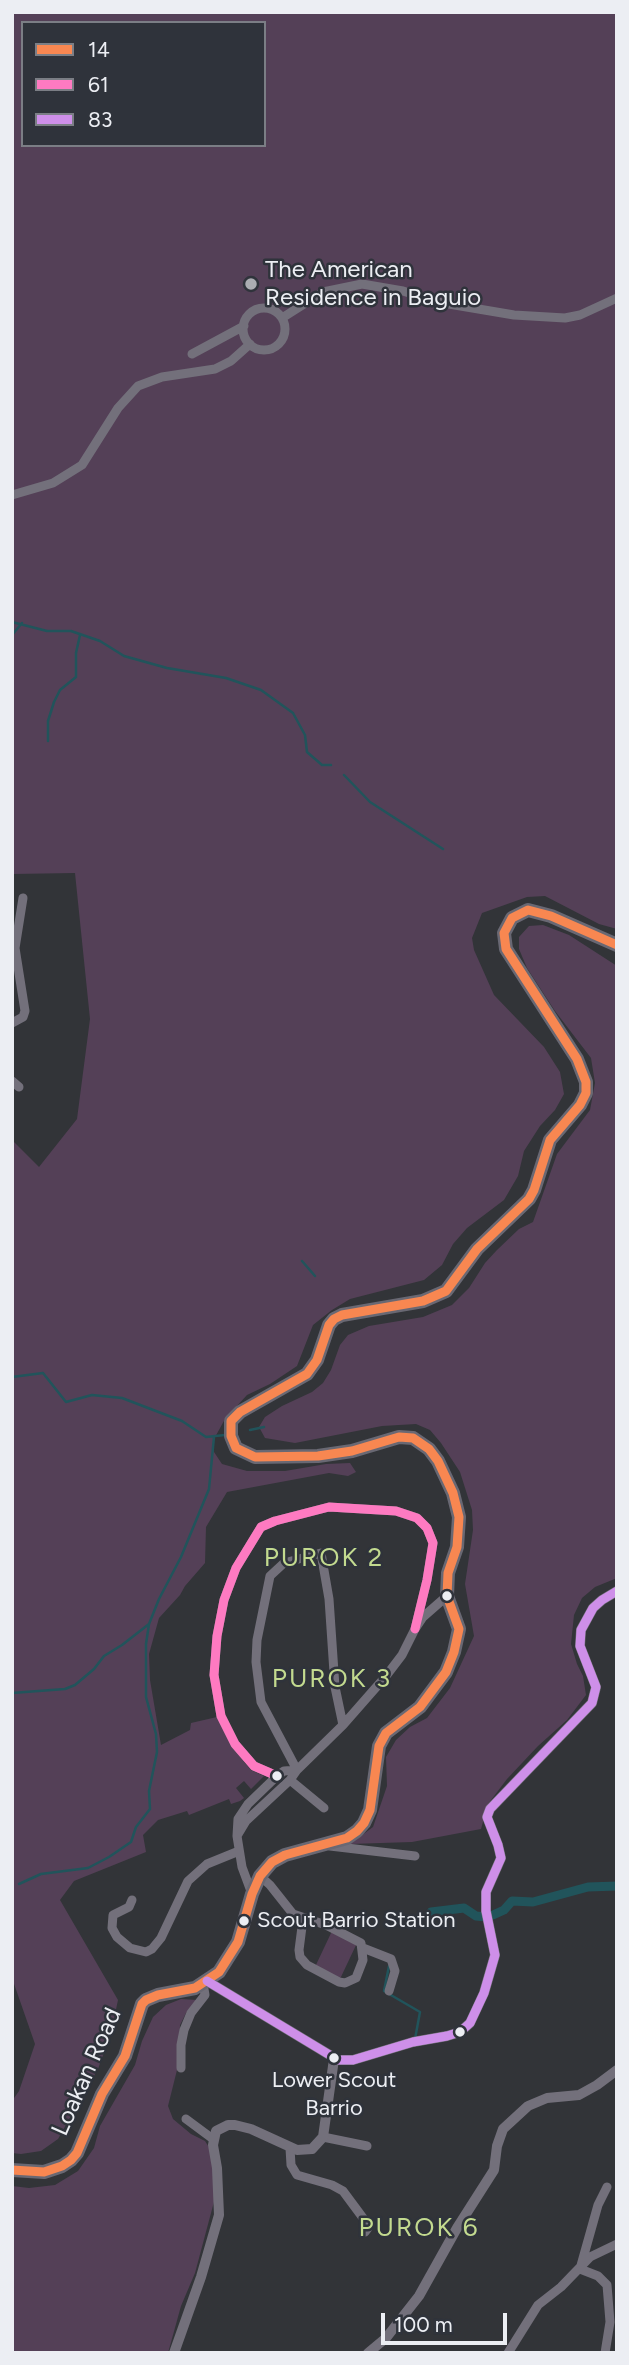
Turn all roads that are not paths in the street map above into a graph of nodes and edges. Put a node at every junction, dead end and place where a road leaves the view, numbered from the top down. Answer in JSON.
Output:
{"nodes":[{"id":1,"x":617,"y":298,"type":"edge"},
{"id":2,"x":282,"y":318,"type":"junction"},
{"id":3,"x":244,"y":326,"type":"junction"},
{"id":4,"x":250,"y":344,"type":"junction"},
{"id":5,"x":192,"y":354,"type":"dead end"},
{"id":6,"x":12,"y":495,"type":"edge"},
{"id":7,"x":23,"y":898,"type":"dead end"},
{"id":8,"x":15,"y":922,"type":"edge"},
{"id":9,"x":617,"y":945,"type":"edge"},
{"id":10,"x":12,"y":1023,"type":"edge"},
{"id":11,"x":617,"y":1591,"type":"edge"},
{"id":12,"x":447,"y":1595,"type":"junction"},
{"id":13,"x":415,"y":1629,"type":"junction"},
{"id":14,"x":342,"y":1725,"type":"junction"},
{"id":15,"x":297,"y":1770,"type":"junction"},
{"id":16,"x":277,"y":1776,"type":"junction"},
{"id":17,"x":290,"y":1780,"type":"junction"},
{"id":18,"x":324,"y":1808,"type":"dead end"},
{"id":19,"x":237,"y":1836,"type":"junction"},
{"id":20,"x":324,"y":1846,"type":"junction"},
{"id":21,"x":239,"y":1851,"type":"junction"},
{"id":22,"x":415,"y":1856,"type":"dead end"},
{"id":23,"x":260,"y":1876,"type":"junction"},
{"id":24,"x":252,"y":1894,"type":"junction"},
{"id":25,"x":132,"y":1900,"type":"dead end"},
{"id":26,"x":303,"y":1919,"type":"junction"},
{"id":27,"x":363,"y":1948,"type":"junction"},
{"id":28,"x":205,"y":1982,"type":"junction"},
{"id":29,"x":389,"y":1991,"type":"dead end"},
{"id":30,"x":334,"y":2059,"type":"junction"},
{"id":31,"x":181,"y":2068,"type":"dead end"},
{"id":32,"x":617,"y":2070,"type":"edge"},
{"id":33,"x":186,"y":2119,"type":"dead end"},
{"id":34,"x":323,"y":2137,"type":"junction"},
{"id":35,"x":213,"y":2139,"type":"junction"},
{"id":36,"x":367,"y":2147,"type":"dead end"},
{"id":37,"x":290,"y":2148,"type":"junction"},
{"id":38,"x":12,"y":2170,"type":"edge"},
{"id":39,"x":607,"y":2187,"type":"dead end"},
{"id":40,"x":365,"y":2232,"type":"dead end"},
{"id":41,"x":617,"y":2244,"type":"edge"},
{"id":42,"x":580,"y":2269,"type":"junction"},
{"id":43,"x":174,"y":2353,"type":"edge"},
{"id":44,"x":368,"y":2353,"type":"edge"},
{"id":45,"x":508,"y":2353,"type":"edge"},
{"id":46,"x":605,"y":2353,"type":"edge"}],
"edges":[{"from":1,"to":2,"type":"street"},
{"from":2,"to":3,"type":"street"},
{"from":2,"to":4,"type":"street"},
{"from":3,"to":4,"type":"street"},
{"from":3,"to":5,"type":"street"},
{"from":4,"to":6,"type":"street"},
{"from":7,"to":8,"type":"street"},
{"from":8,"to":10,"type":"street"},
{"from":9,"to":12,"type":"main road","name":"Loakan Road"},
{"from":11,"to":30,"type":"street"},
{"from":12,"to":13,"type":"street"},
{"from":12,"to":20,"type":"main road","name":"Loakan Road"},
{"from":13,"to":14,"type":"street"},
{"from":13,"to":16,"type":"street"},
{"from":14,"to":15,"type":"street"},
{"from":14,"to":15,"type":"street"},
{"from":15,"to":16,"type":"street"},
{"from":15,"to":17,"type":"street"},
{"from":16,"to":19,"type":"street"},
{"from":17,"to":18,"type":"street"},
{"from":17,"to":19,"type":"street"},
{"from":19,"to":21,"type":"street"},
{"from":20,"to":22,"type":"street"},
{"from":20,"to":23,"type":"main road","name":"Loakan Road"},
{"from":21,"to":24,"type":"street"},
{"from":21,"to":25,"type":"street"},
{"from":23,"to":24,"type":"main road","name":"Loakan Road"},
{"from":23,"to":26,"type":"street"},
{"from":24,"to":28,"type":"main road","name":"Loakan Road"},
{"from":26,"to":27,"type":"street"},
{"from":26,"to":27,"type":"street"},
{"from":27,"to":29,"type":"street"},
{"from":28,"to":30,"type":"street"},
{"from":28,"to":31,"type":"street"},
{"from":28,"to":38,"type":"main road","name":"Loakan Road"},
{"from":30,"to":34,"type":"street"},
{"from":32,"to":44,"type":"street"},
{"from":33,"to":35,"type":"street"},
{"from":34,"to":36,"type":"street"},
{"from":34,"to":37,"type":"street"},
{"from":35,"to":37,"type":"street"},
{"from":35,"to":43,"type":"street"},
{"from":37,"to":40,"type":"street"},
{"from":39,"to":42,"type":"street"},
{"from":41,"to":42,"type":"street"},
{"from":42,"to":45,"type":"street"},
{"from":42,"to":46,"type":"street"}]}
